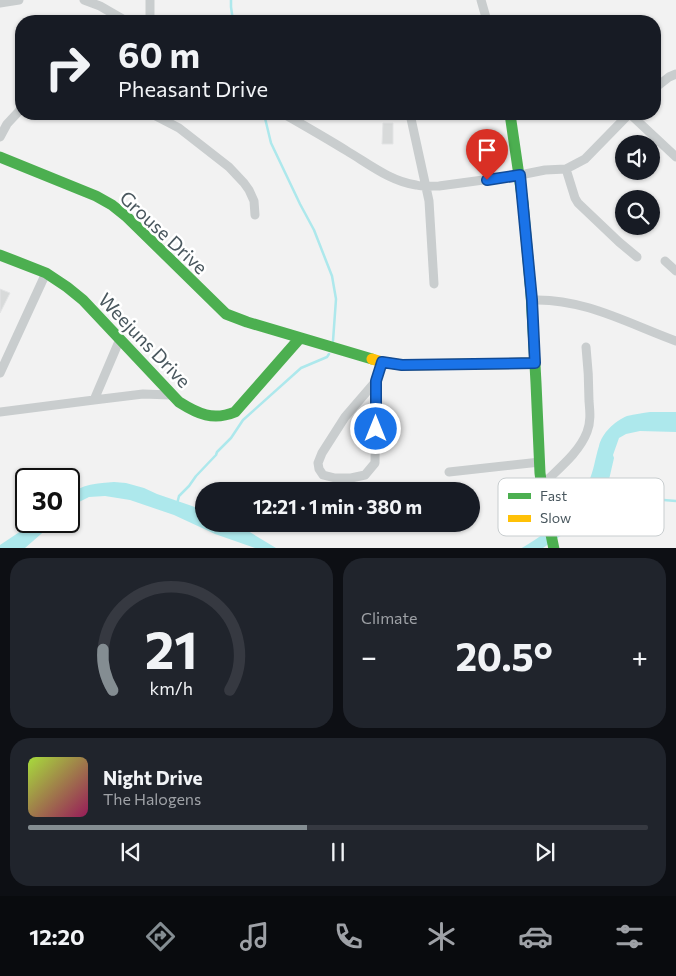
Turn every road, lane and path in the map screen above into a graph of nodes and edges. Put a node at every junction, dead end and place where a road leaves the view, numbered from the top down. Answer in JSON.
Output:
{"nodes":[{"id":1,"x":19,"y":0,"type":"edge"},
{"id":2,"x":84,"y":0,"type":"edge"},
{"id":3,"x":150,"y":0,"type":"edge"},
{"id":4,"x":481,"y":0,"type":"edge"},
{"id":5,"x":0,"y":3,"type":"edge"},
{"id":6,"x":116,"y":15,"type":"edge"},
{"id":7,"x":150,"y":15,"type":"edge"},
{"id":8,"x":485,"y":15,"type":"edge"},
{"id":9,"x":676,"y":74,"type":"edge"},
{"id":10,"x":661,"y":83,"type":"edge"},
{"id":11,"x":15,"y":115,"type":"edge"},
{"id":12,"x":164,"y":120,"type":"edge"},
{"id":13,"x":294,"y":120,"type":"edge"},
{"id":14,"x":411,"y":120,"type":"edge"},
{"id":15,"x":511,"y":120,"type":"edge"},
{"id":16,"x":623,"y":120,"type":"edge"},
{"id":17,"x":636,"y":120,"type":"edge"},
{"id":18,"x":0,"y":137,"type":"edge"},
{"id":19,"x":0,"y":157,"type":"edge"},
{"id":20,"x":676,"y":157,"type":"edge"},
{"id":21,"x":566,"y":169,"type":"junction"},
{"id":22,"x":520,"y":175,"type":"junction"},
{"id":23,"x":426,"y":186,"type":"junction"},
{"id":24,"x":256,"y":216,"type":"dead end"},
{"id":25,"x":0,"y":255,"type":"edge"},
{"id":26,"x":637,"y":257,"type":"dead end"},
{"id":27,"x":665,"y":261,"type":"dead end"},
{"id":28,"x":676,"y":271,"type":"edge"},
{"id":29,"x":46,"y":273,"type":"junction"},
{"id":30,"x":434,"y":284,"type":"dead end"},
{"id":31,"x":532,"y":300,"type":"junction"},
{"id":32,"x":300,"y":338,"type":"junction"},
{"id":33,"x":120,"y":339,"type":"junction"},
{"id":34,"x":676,"y":341,"type":"edge"},
{"id":35,"x":586,"y":348,"type":"dead end"},
{"id":36,"x":382,"y":362,"type":"junction"},
{"id":37,"x":535,"y":363,"type":"junction"},
{"id":38,"x":0,"y":373,"type":"edge"},
{"id":39,"x":376,"y":381,"type":"junction"},
{"id":40,"x":171,"y":395,"type":"junction"},
{"id":41,"x":94,"y":400,"type":"junction"},
{"id":42,"x":0,"y":412,"type":"edge"},
{"id":43,"x":540,"y":462,"type":"junction"},
{"id":44,"x":449,"y":472,"type":"dead end"},
{"id":45,"x":542,"y":478,"type":"edge"},
{"id":46,"x":552,"y":478,"type":"edge"}],
"edges":[{"from":1,"to":5,"type":"street"},
{"from":2,"to":6,"type":"street"},
{"from":3,"to":7,"type":"street"},
{"from":4,"to":8,"type":"street"},
{"from":9,"to":10,"type":"street"},
{"from":11,"to":18,"type":"street"},
{"from":12,"to":24,"type":"street"},
{"from":13,"to":23,"type":"street"},
{"from":14,"to":23,"type":"street"},
{"from":15,"to":22,"type":"street"},
{"from":16,"to":21,"type":"street"},
{"from":17,"to":20,"type":"street"},
{"from":19,"to":32,"type":"street","name":"Grouse Drive"},
{"from":21,"to":22,"type":"street"},
{"from":21,"to":26,"type":"street"},
{"from":22,"to":23,"type":"street"},
{"from":22,"to":31,"type":"street"},
{"from":23,"to":30,"type":"street"},
{"from":25,"to":29,"type":"street","name":"Weejuns Drive"},
{"from":27,"to":28,"type":"street"},
{"from":29,"to":33,"type":"street","name":"Weejuns Drive"},
{"from":29,"to":38,"type":"street"},
{"from":31,"to":34,"type":"street"},
{"from":31,"to":37,"type":"street"},
{"from":32,"to":36,"type":"street","name":"Grouse Drive"},
{"from":32,"to":40,"type":"street","name":"Weejuns Drive"},
{"from":33,"to":40,"type":"street","name":"Weejuns Drive"},
{"from":33,"to":41,"type":"street"},
{"from":35,"to":46,"type":"street"},
{"from":36,"to":37,"type":"street","name":"Grouse Drive"},
{"from":36,"to":39,"type":"street"},
{"from":37,"to":43,"type":"street"},
{"from":39,"to":39,"type":"street"},
{"from":40,"to":41,"type":"street"},
{"from":41,"to":42,"type":"street"},
{"from":43,"to":44,"type":"street"},
{"from":43,"to":45,"type":"street"}]}
